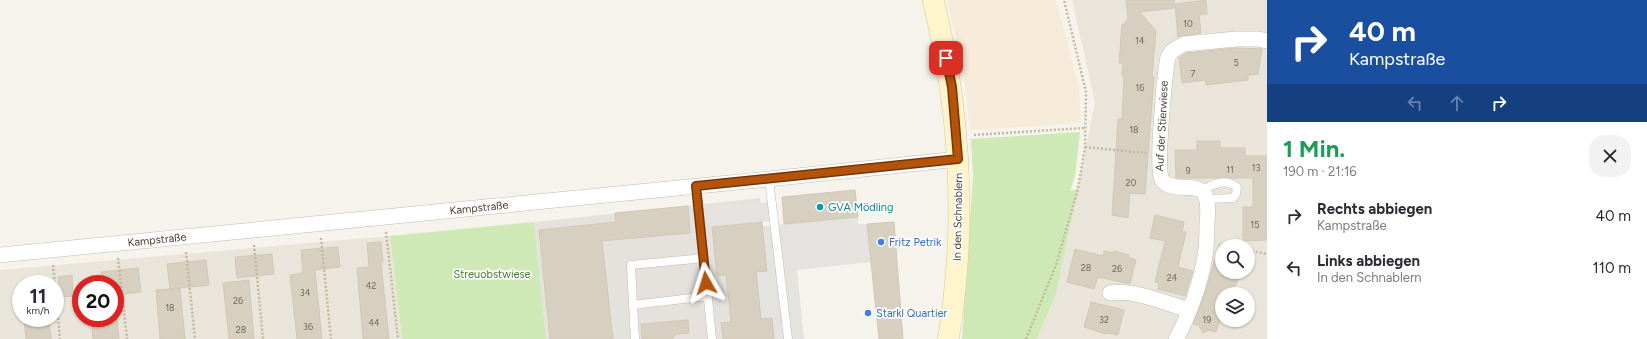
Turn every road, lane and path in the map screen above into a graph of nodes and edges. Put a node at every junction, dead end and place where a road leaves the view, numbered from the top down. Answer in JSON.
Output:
{"nodes":[{"id":1,"x":934,"y":0,"type":"edge"},
{"id":2,"x":1064,"y":0,"type":"edge"},
{"id":3,"x":1267,"y":41,"type":"edge"},
{"id":4,"x":1085,"y":128,"type":"junction"},
{"id":5,"x":957,"y":134,"type":"junction"},
{"id":6,"x":1084,"y":147,"type":"junction"},
{"id":7,"x":1159,"y":154,"type":"junction"},
{"id":8,"x":958,"y":159,"type":"junction"},
{"id":9,"x":769,"y":179,"type":"junction"},
{"id":10,"x":696,"y":186,"type":"junction"},
{"id":11,"x":385,"y":217,"type":"junction"},
{"id":12,"x":319,"y":224,"type":"junction"},
{"id":13,"x":252,"y":231,"type":"junction"},
{"id":14,"x":185,"y":237,"type":"junction"},
{"id":15,"x":117,"y":244,"type":"junction"},
{"id":16,"x":51,"y":250,"type":"junction"},
{"id":17,"x":1255,"y":251,"type":"edge"},
{"id":18,"x":1267,"y":254,"type":"edge"},
{"id":19,"x":0,"y":255,"type":"edge"},
{"id":20,"x":704,"y":258,"type":"junction"},
{"id":21,"x":54,"y":275,"type":"edge"},
{"id":22,"x":1110,"y":293,"type":"dead end"},
{"id":23,"x":708,"y":296,"type":"junction"},
{"id":24,"x":632,"y":304,"type":"junction"},
{"id":25,"x":1189,"y":310,"type":"junction"},
{"id":26,"x":59,"y":327,"type":"edge"},
{"id":27,"x":60,"y":339,"type":"edge"},
{"id":28,"x":127,"y":339,"type":"edge"},
{"id":29,"x":196,"y":339,"type":"edge"},
{"id":30,"x":263,"y":339,"type":"edge"},
{"id":31,"x":331,"y":339,"type":"edge"},
{"id":32,"x":398,"y":339,"type":"edge"},
{"id":33,"x":635,"y":339,"type":"edge"},
{"id":34,"x":712,"y":339,"type":"edge"},
{"id":35,"x":788,"y":339,"type":"edge"},
{"id":36,"x":948,"y":339,"type":"edge"},
{"id":37,"x":1026,"y":339,"type":"edge"},
{"id":38,"x":1176,"y":339,"type":"edge"}],
"edges":[{"from":1,"to":5,"type":"street","name":"In den Schnablern"},
{"from":2,"to":4,"type":"path"},
{"from":3,"to":7,"type":"street","name":"Auf der Stierwiese"},
{"from":4,"to":5,"type":"path"},
{"from":4,"to":6,"type":"path"},
{"from":5,"to":8,"type":"street","name":"In den Schnablern"},
{"from":6,"to":7,"type":"path"},
{"from":6,"to":37,"type":"path"},
{"from":7,"to":25,"type":"street","name":"Auf der Stierwiese"},
{"from":8,"to":9,"type":"street","name":"Kampstraße"},
{"from":8,"to":36,"type":"street","name":"In den Schnablern"},
{"from":9,"to":10,"type":"street","name":"Kampstraße"},
{"from":9,"to":35,"type":"lane"},
{"from":10,"to":11,"type":"street","name":"Kampstraße"},
{"from":10,"to":20,"type":"lane"},
{"from":11,"to":12,"type":"street","name":"Kampstraße"},
{"from":11,"to":32,"type":"path"},
{"from":12,"to":13,"type":"street","name":"Kampstraße"},
{"from":12,"to":31,"type":"path"},
{"from":13,"to":14,"type":"street","name":"Kampstraße"},
{"from":13,"to":30,"type":"path"},
{"from":14,"to":15,"type":"street","name":"Kampstraße"},
{"from":14,"to":29,"type":"path"},
{"from":15,"to":16,"type":"street","name":"Kampstraße"},
{"from":15,"to":28,"type":"path"},
{"from":16,"to":19,"type":"street","name":"Kampstraße"},
{"from":16,"to":21,"type":"path"},
{"from":17,"to":18,"type":"path"},
{"from":20,"to":23,"type":"lane"},
{"from":20,"to":24,"type":"lane"},
{"from":22,"to":25,"type":"street"},
{"from":23,"to":24,"type":"lane"},
{"from":23,"to":34,"type":"lane"},
{"from":24,"to":33,"type":"lane"},
{"from":25,"to":38,"type":"street","name":"Auf der Stierwiese"},
{"from":26,"to":27,"type":"path"}]}
